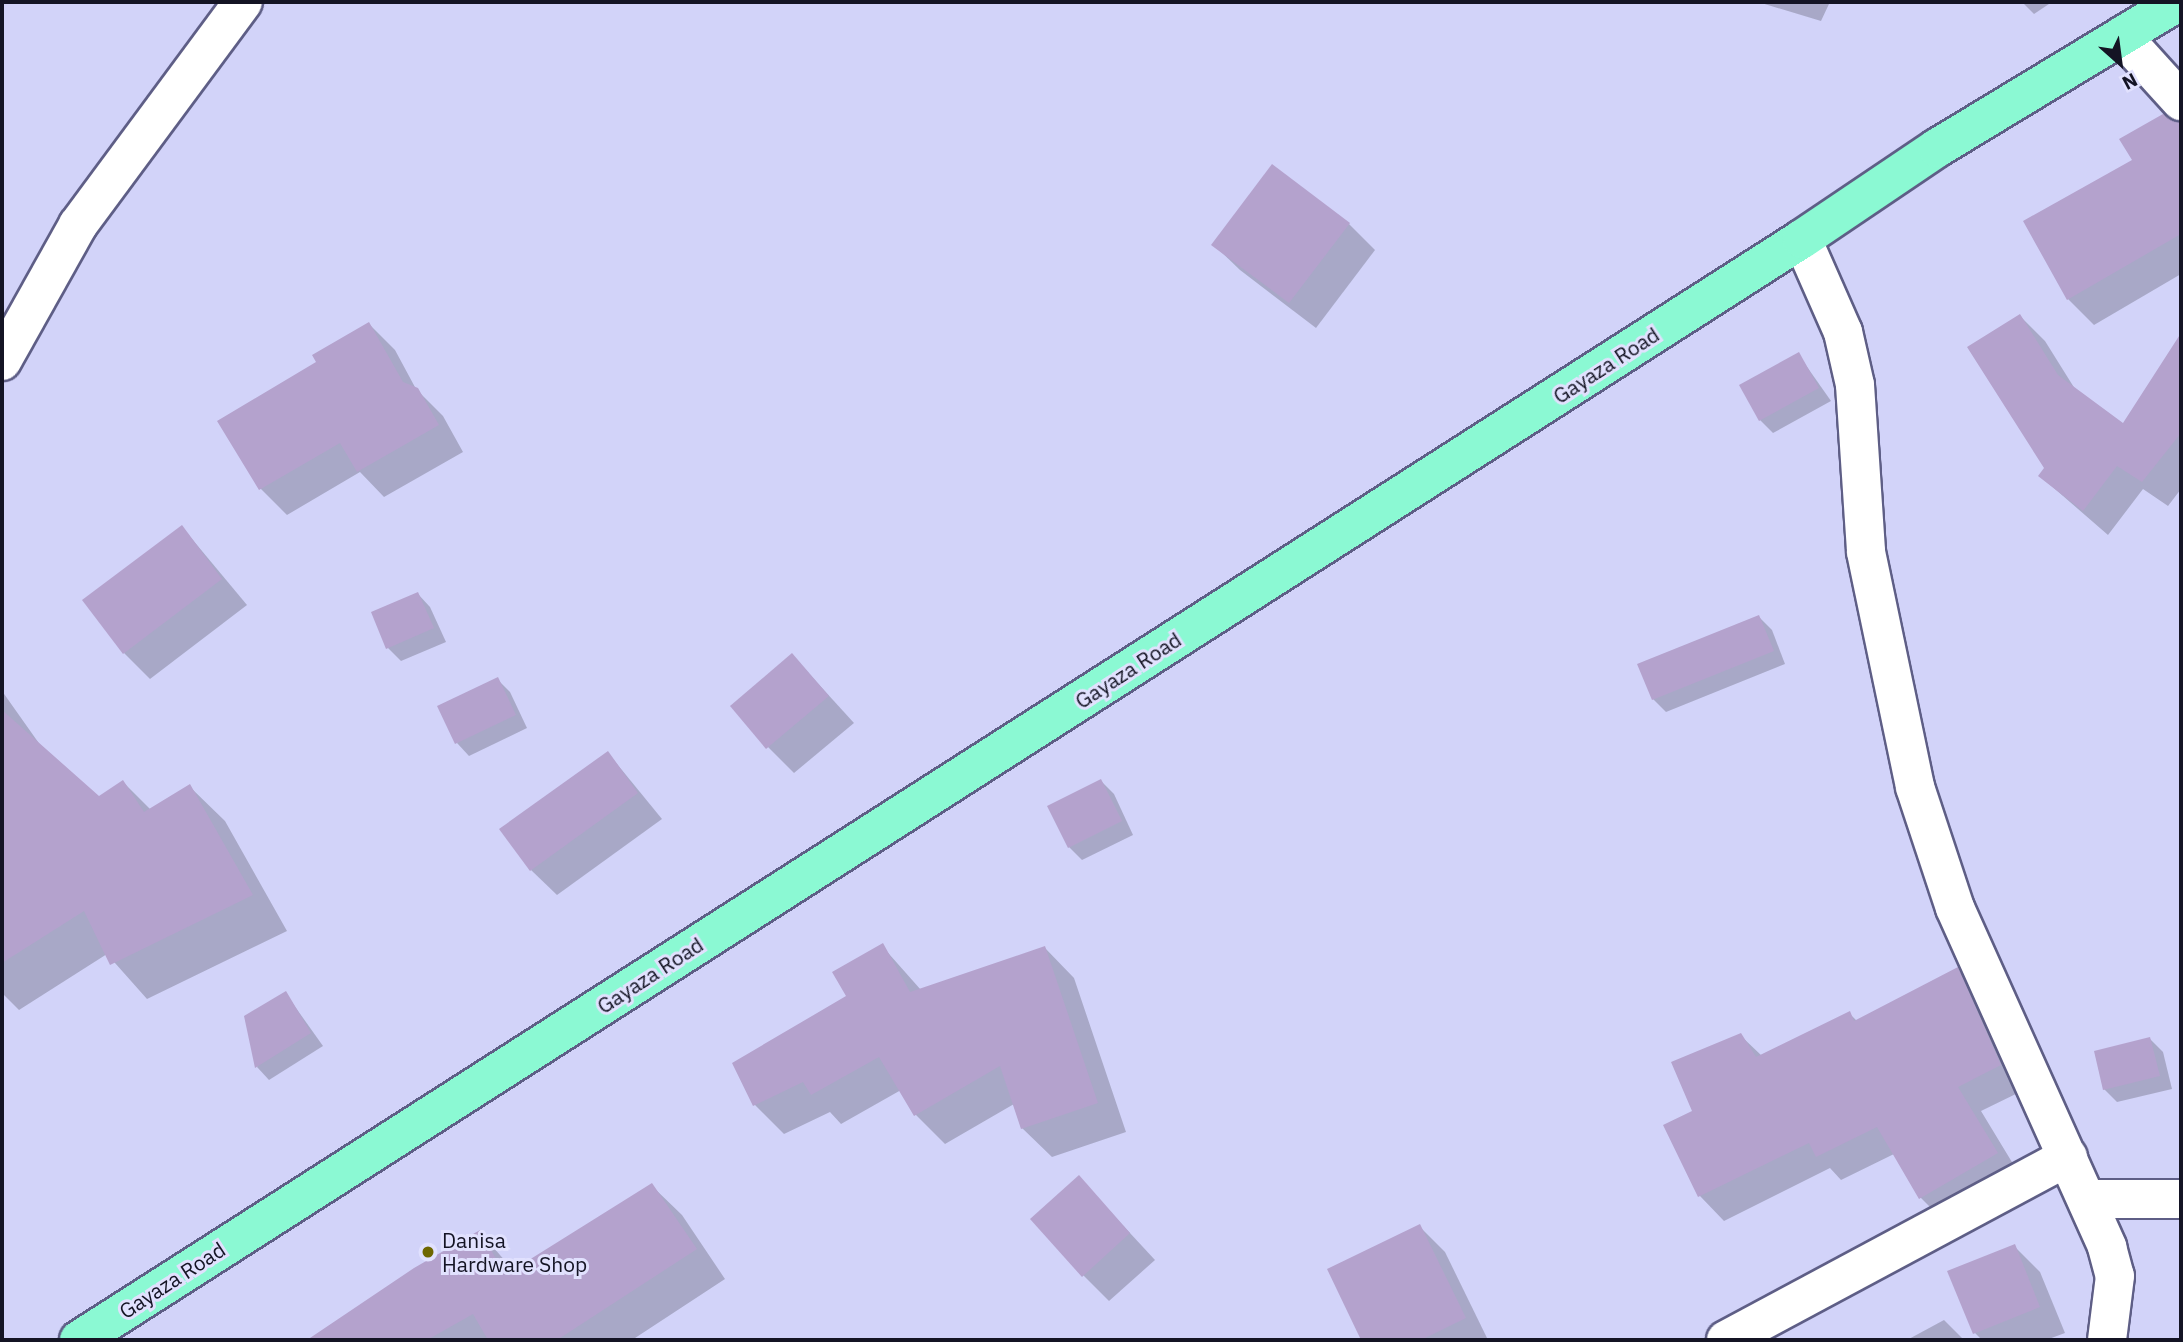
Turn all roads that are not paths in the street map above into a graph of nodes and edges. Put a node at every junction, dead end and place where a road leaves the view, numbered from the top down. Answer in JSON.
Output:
{"nodes":[{"id":1,"x":243,"y":2,"type":"edge"},
{"id":2,"x":2178,"y":2,"type":"edge"},
{"id":3,"x":2122,"y":36,"type":"junction"},
{"id":4,"x":2181,"y":101,"type":"edge"},
{"id":5,"x":1802,"y":239,"type":"junction"},
{"id":6,"x":2,"y":361,"type":"edge"},
{"id":7,"x":2068,"y":1157,"type":"junction"},
{"id":8,"x":2089,"y":1199,"type":"junction"},
{"id":9,"x":2181,"y":1199,"type":"edge"},
{"id":10,"x":79,"y":1340,"type":"edge"},
{"id":11,"x":1726,"y":1340,"type":"edge"},
{"id":12,"x":2107,"y":1340,"type":"edge"}],
"edges":[{"from":1,"to":6,"type":"street"},
{"from":2,"to":3,"type":"main road","name":"Gayaza Road"},
{"from":3,"to":4,"type":"street"},
{"from":3,"to":5,"type":"main road","name":"Gayaza Road"},
{"from":5,"to":7,"type":"street"},
{"from":5,"to":10,"type":"main road","name":"Gayaza Road"},
{"from":7,"to":8,"type":"street"},
{"from":7,"to":11,"type":"street"},
{"from":8,"to":9,"type":"street"},
{"from":8,"to":12,"type":"street"}]}
